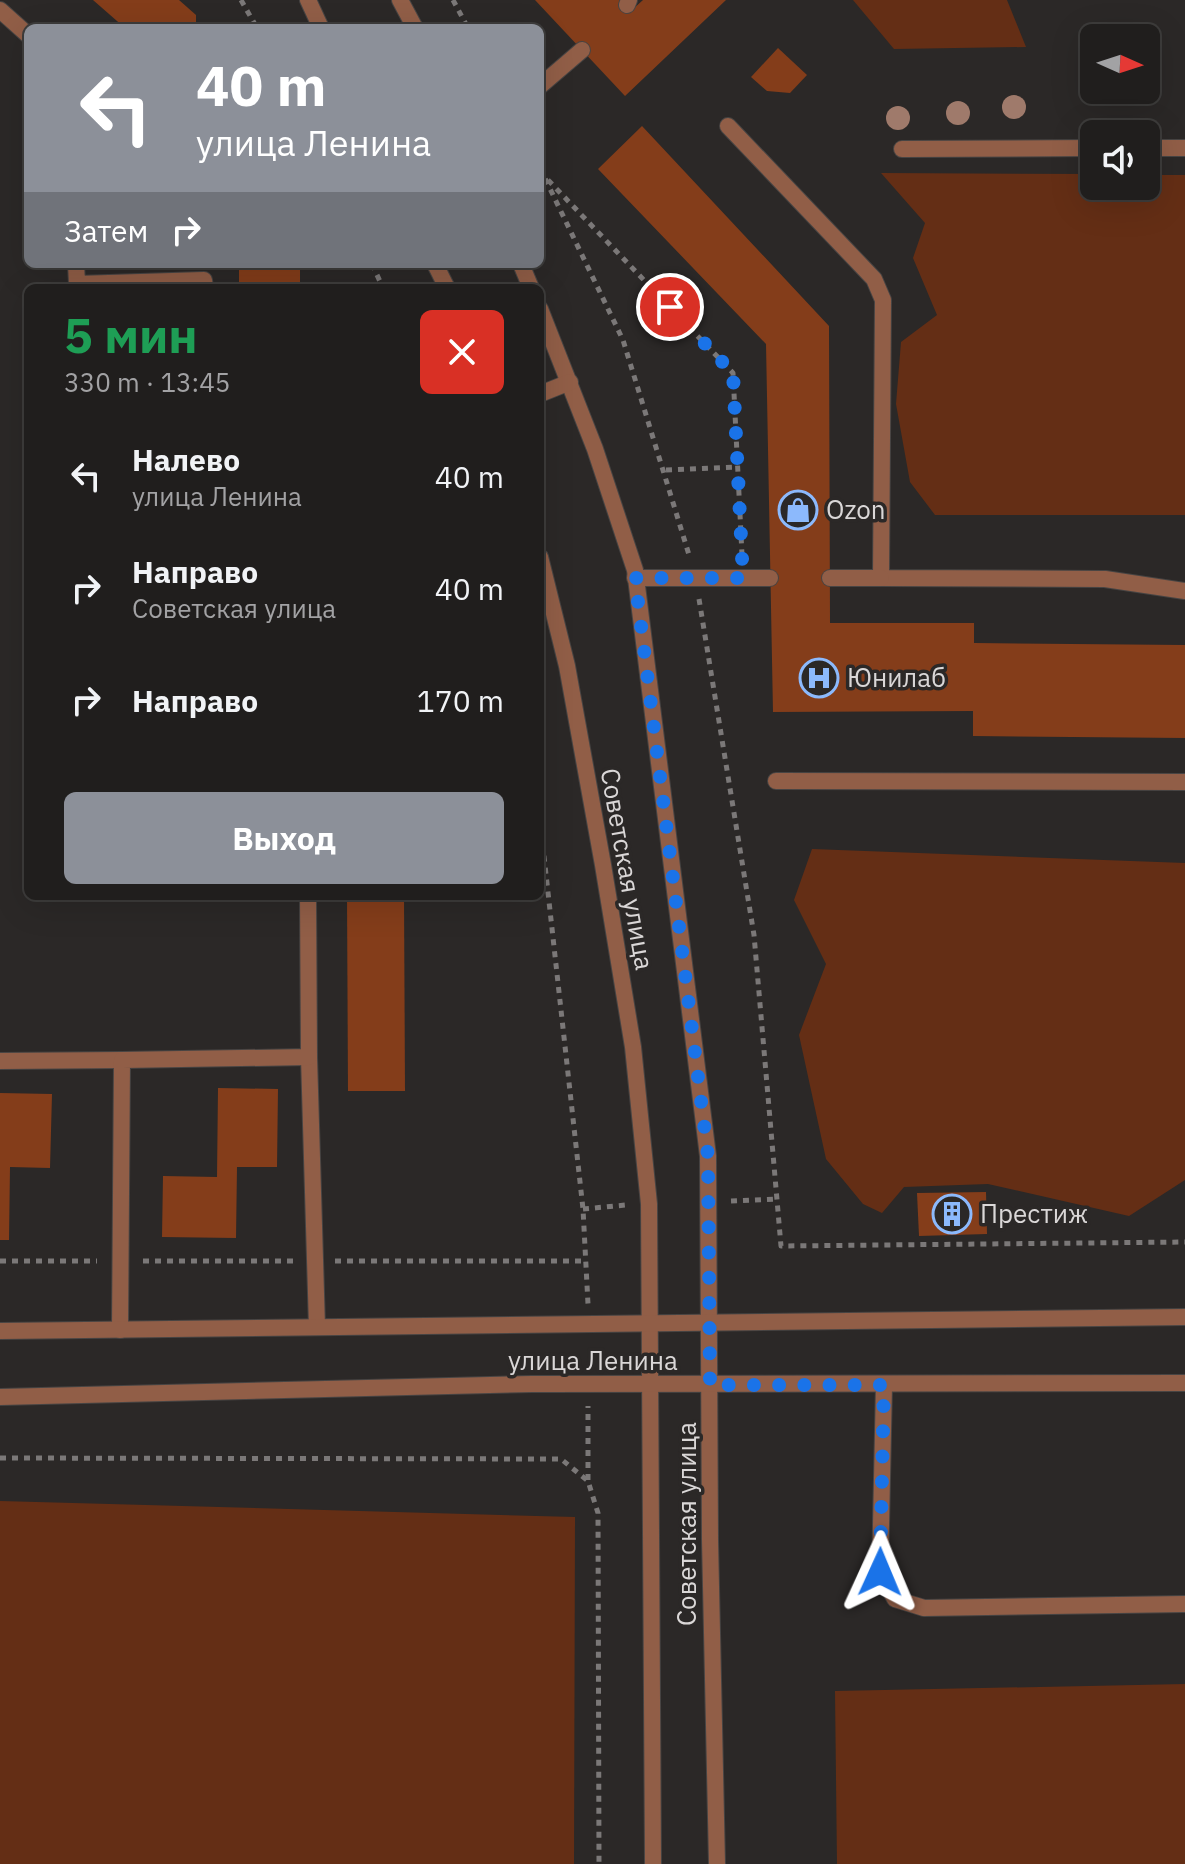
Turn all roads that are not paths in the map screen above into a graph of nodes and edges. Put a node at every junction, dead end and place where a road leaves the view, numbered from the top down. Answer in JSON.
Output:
{"nodes":[{"id":1,"x":308,"y":0,"type":"edge"},
{"id":2,"x":400,"y":0,"type":"edge"},
{"id":3,"x":0,"y":10,"type":"edge"},
{"id":4,"x":319,"y":24,"type":"edge"},
{"id":5,"x":413,"y":24,"type":"edge"},
{"id":6,"x":24,"y":31,"type":"edge"},
{"id":7,"x":582,"y":50,"type":"dead end"},
{"id":8,"x":544,"y":83,"type":"edge"},
{"id":9,"x":728,"y":126,"type":"dead end"},
{"id":10,"x":1080,"y":148,"type":"edge"},
{"id":11,"x":1160,"y":148,"type":"edge"},
{"id":12,"x":1185,"y":148,"type":"edge"},
{"id":13,"x":902,"y":149,"type":"dead end"},
{"id":14,"x":77,"y":284,"type":"edge"},
{"id":15,"x":204,"y":284,"type":"edge"},
{"id":16,"x":544,"y":319,"type":"edge"},
{"id":17,"x":570,"y":382,"type":"junction"},
{"id":18,"x":544,"y":392,"type":"edge"},
{"id":19,"x":544,"y":573,"type":"edge"},
{"id":20,"x":635,"y":578,"type":"junction"},
{"id":21,"x":770,"y":578,"type":"dead end"},
{"id":22,"x":830,"y":578,"type":"dead end"},
{"id":23,"x":881,"y":578,"type":"junction"},
{"id":24,"x":1185,"y":591,"type":"edge"},
{"id":25,"x":776,"y":781,"type":"dead end"},
{"id":26,"x":1185,"y":782,"type":"edge"},
{"id":27,"x":308,"y":900,"type":"edge"},
{"id":28,"x":309,"y":1057,"type":"junction"},
{"id":29,"x":122,"y":1060,"type":"junction"},
{"id":30,"x":0,"y":1061,"type":"edge"},
{"id":31,"x":1185,"y":1317,"type":"edge"},
{"id":32,"x":650,"y":1322,"type":"junction"},
{"id":33,"x":711,"y":1323,"type":"junction"},
{"id":34,"x":317,"y":1327,"type":"junction"},
{"id":35,"x":120,"y":1330,"type":"junction"},
{"id":36,"x":0,"y":1331,"type":"edge"},
{"id":37,"x":1185,"y":1383,"type":"edge"},
{"id":38,"x":651,"y":1385,"type":"junction"},
{"id":39,"x":710,"y":1385,"type":"junction"},
{"id":40,"x":884,"y":1385,"type":"junction"},
{"id":41,"x":0,"y":1397,"type":"edge"},
{"id":42,"x":1185,"y":1604,"type":"edge"},
{"id":43,"x":653,"y":1864,"type":"edge"},
{"id":44,"x":717,"y":1864,"type":"edge"}],
"edges":[{"from":1,"to":4,"type":"street"},
{"from":2,"to":5,"type":"street"},
{"from":3,"to":6,"type":"street"},
{"from":7,"to":8,"type":"street"},
{"from":9,"to":23,"type":"street"},
{"from":10,"to":13,"type":"street"},
{"from":11,"to":12,"type":"street"},
{"from":14,"to":15,"type":"street"},
{"from":16,"to":17,"type":"street","name":"Советская улица"},
{"from":17,"to":18,"type":"street"},
{"from":17,"to":20,"type":"street","name":"Советская улица"},
{"from":19,"to":32,"type":"street","name":"Советская улица"},
{"from":20,"to":21,"type":"street"},
{"from":20,"to":33,"type":"street","name":"Советская улица"},
{"from":22,"to":23,"type":"street"},
{"from":23,"to":24,"type":"street"},
{"from":25,"to":26,"type":"street"},
{"from":27,"to":28,"type":"street"},
{"from":28,"to":29,"type":"street"},
{"from":28,"to":34,"type":"street"},
{"from":29,"to":30,"type":"street"},
{"from":29,"to":35,"type":"street"},
{"from":31,"to":33,"type":"street","name":"улица Ленина"},
{"from":32,"to":33,"type":"street","name":"улица Ленина"},
{"from":32,"to":34,"type":"street","name":"улица Ленина"},
{"from":32,"to":38,"type":"street","name":"Советская улица"},
{"from":33,"to":39,"type":"street","name":"Советская улица"},
{"from":34,"to":35,"type":"street","name":"улица Ленина"},
{"from":35,"to":36,"type":"street","name":"улица Ленина"},
{"from":37,"to":40,"type":"street","name":"улица Ленина"},
{"from":38,"to":39,"type":"street","name":"улица Ленина"},
{"from":38,"to":41,"type":"street","name":"улица Ленина"},
{"from":38,"to":43,"type":"street","name":"Советская улица"},
{"from":39,"to":40,"type":"street","name":"улица Ленина"},
{"from":39,"to":44,"type":"street","name":"Советская улица"},
{"from":40,"to":42,"type":"street"}]}
